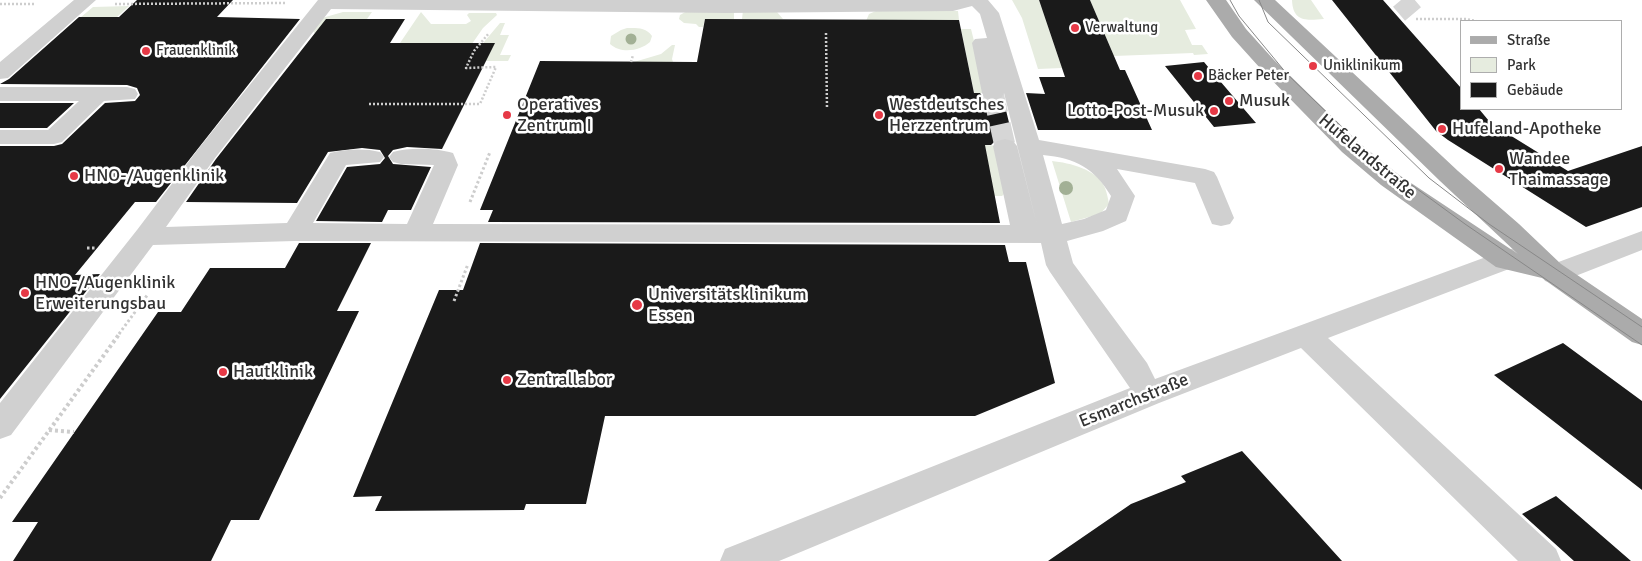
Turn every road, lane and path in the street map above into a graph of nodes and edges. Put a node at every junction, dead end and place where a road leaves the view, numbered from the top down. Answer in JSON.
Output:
{"nodes":[{"id":1,"x":86,"y":0,"type":"edge"},
{"id":2,"x":1216,"y":0,"type":"edge"},
{"id":3,"x":1264,"y":0,"type":"edge"},
{"id":4,"x":290,"y":2,"type":"dead end"},
{"id":5,"x":326,"y":2,"type":"edge"},
{"id":6,"x":977,"y":2,"type":"edge"},
{"id":7,"x":134,"y":4,"type":"dead end"},
{"id":8,"x":513,"y":4,"type":"junction"},
{"id":9,"x":1416,"y":19,"type":"dead end"},
{"id":10,"x":1471,"y":20,"type":"edge"},
{"id":11,"x":826,"y":32,"type":"dead end"},
{"id":12,"x":633,"y":55,"type":"dead end"},
{"id":13,"x":631,"y":62,"type":"dead end"},
{"id":14,"x":1235,"y":72,"type":"dead end"},
{"id":15,"x":0,"y":73,"type":"edge"},
{"id":16,"x":1214,"y":74,"type":"dead end"},
{"id":17,"x":993,"y":93,"type":"tunnel mouth"},
{"id":18,"x":0,"y":94,"type":"edge"},
{"id":19,"x":98,"y":94,"type":"junction"},
{"id":20,"x":127,"y":94,"type":"dead end"},
{"id":21,"x":369,"y":104,"type":"dead end"},
{"id":22,"x":827,"y":109,"type":"dead end"},
{"id":23,"x":0,"y":137,"type":"edge"},
{"id":24,"x":1017,"y":146,"type":"junction"},
{"id":25,"x":490,"y":152,"type":"dead end"},
{"id":26,"x":1083,"y":155,"type":"junction"},
{"id":27,"x":372,"y":157,"type":"dead end"},
{"id":28,"x":401,"y":157,"type":"dead end"},
{"id":29,"x":1222,"y":218,"type":"dead end"},
{"id":30,"x":295,"y":232,"type":"junction"},
{"id":31,"x":416,"y":232,"type":"junction"},
{"id":32,"x":458,"y":232,"type":"junction"},
{"id":33,"x":1025,"y":234,"type":"junction"},
{"id":34,"x":1052,"y":234,"type":"junction"},
{"id":35,"x":146,"y":236,"type":"junction"},
{"id":36,"x":1642,"y":240,"type":"edge"},
{"id":37,"x":1506,"y":260,"type":"junction"},
{"id":38,"x":1547,"y":267,"type":"junction"},
{"id":39,"x":467,"y":268,"type":"dead end"},
{"id":40,"x":150,"y":291,"type":"dead end"},
{"id":41,"x":454,"y":301,"type":"dead end"},
{"id":42,"x":1305,"y":334,"type":"junction"},
{"id":43,"x":1642,"y":334,"type":"edge"},
{"id":44,"x":1148,"y":394,"type":"junction"},
{"id":45,"x":0,"y":426,"type":"edge"},
{"id":46,"x":49,"y":430,"type":"junction"},
{"id":47,"x":74,"y":432,"type":"dead end"},
{"id":48,"x":0,"y":498,"type":"edge"},
{"id":49,"x":738,"y":561,"type":"edge"},
{"id":50,"x":1544,"y":561,"type":"edge"}],
"edges":[{"from":1,"to":15,"type":"street"},
{"from":2,"to":37,"type":"main road","name":"Hufelandstraße"},
{"from":3,"to":38,"type":"main road"},
{"from":4,"to":7,"type":"path"},
{"from":5,"to":8,"type":"street"},
{"from":5,"to":35,"type":"street"},
{"from":6,"to":8,"type":"street"},
{"from":6,"to":17,"type":"street"},
{"from":6,"to":24,"type":"street"},
{"from":8,"to":21,"type":"path"},
{"from":9,"to":10,"type":"path"},
{"from":11,"to":22,"type":"path"},
{"from":12,"to":13,"type":"path"},
{"from":14,"to":16,"type":"path"},
{"from":18,"to":19,"type":"street"},
{"from":19,"to":20,"type":"street"},
{"from":19,"to":23,"type":"street"},
{"from":24,"to":26,"type":"street"},
{"from":24,"to":33,"type":"street"},
{"from":24,"to":34,"type":"street"},
{"from":25,"to":32,"type":"path"},
{"from":26,"to":29,"type":"street"},
{"from":26,"to":34,"type":"street"},
{"from":27,"to":30,"type":"street"},
{"from":28,"to":31,"type":"street"},
{"from":30,"to":31,"type":"street"},
{"from":30,"to":35,"type":"street"},
{"from":31,"to":32,"type":"street"},
{"from":32,"to":33,"type":"street"},
{"from":33,"to":34,"type":"street"},
{"from":34,"to":44,"type":"street"},
{"from":35,"to":45,"type":"street"},
{"from":36,"to":38,"type":"street","name":"Esmarchstraße"},
{"from":37,"to":38,"type":"street","name":"Esmarchstraße"},
{"from":37,"to":42,"type":"street","name":"Esmarchstraße"},
{"from":38,"to":43,"type":"main road"},
{"from":39,"to":41,"type":"path"},
{"from":40,"to":46,"type":"path"},
{"from":42,"to":44,"type":"street","name":"Esmarchstraße"},
{"from":42,"to":50,"type":"street"},
{"from":44,"to":49,"type":"street","name":"Esmarchstraße"},
{"from":46,"to":47,"type":"path"},
{"from":46,"to":48,"type":"path"}]}
